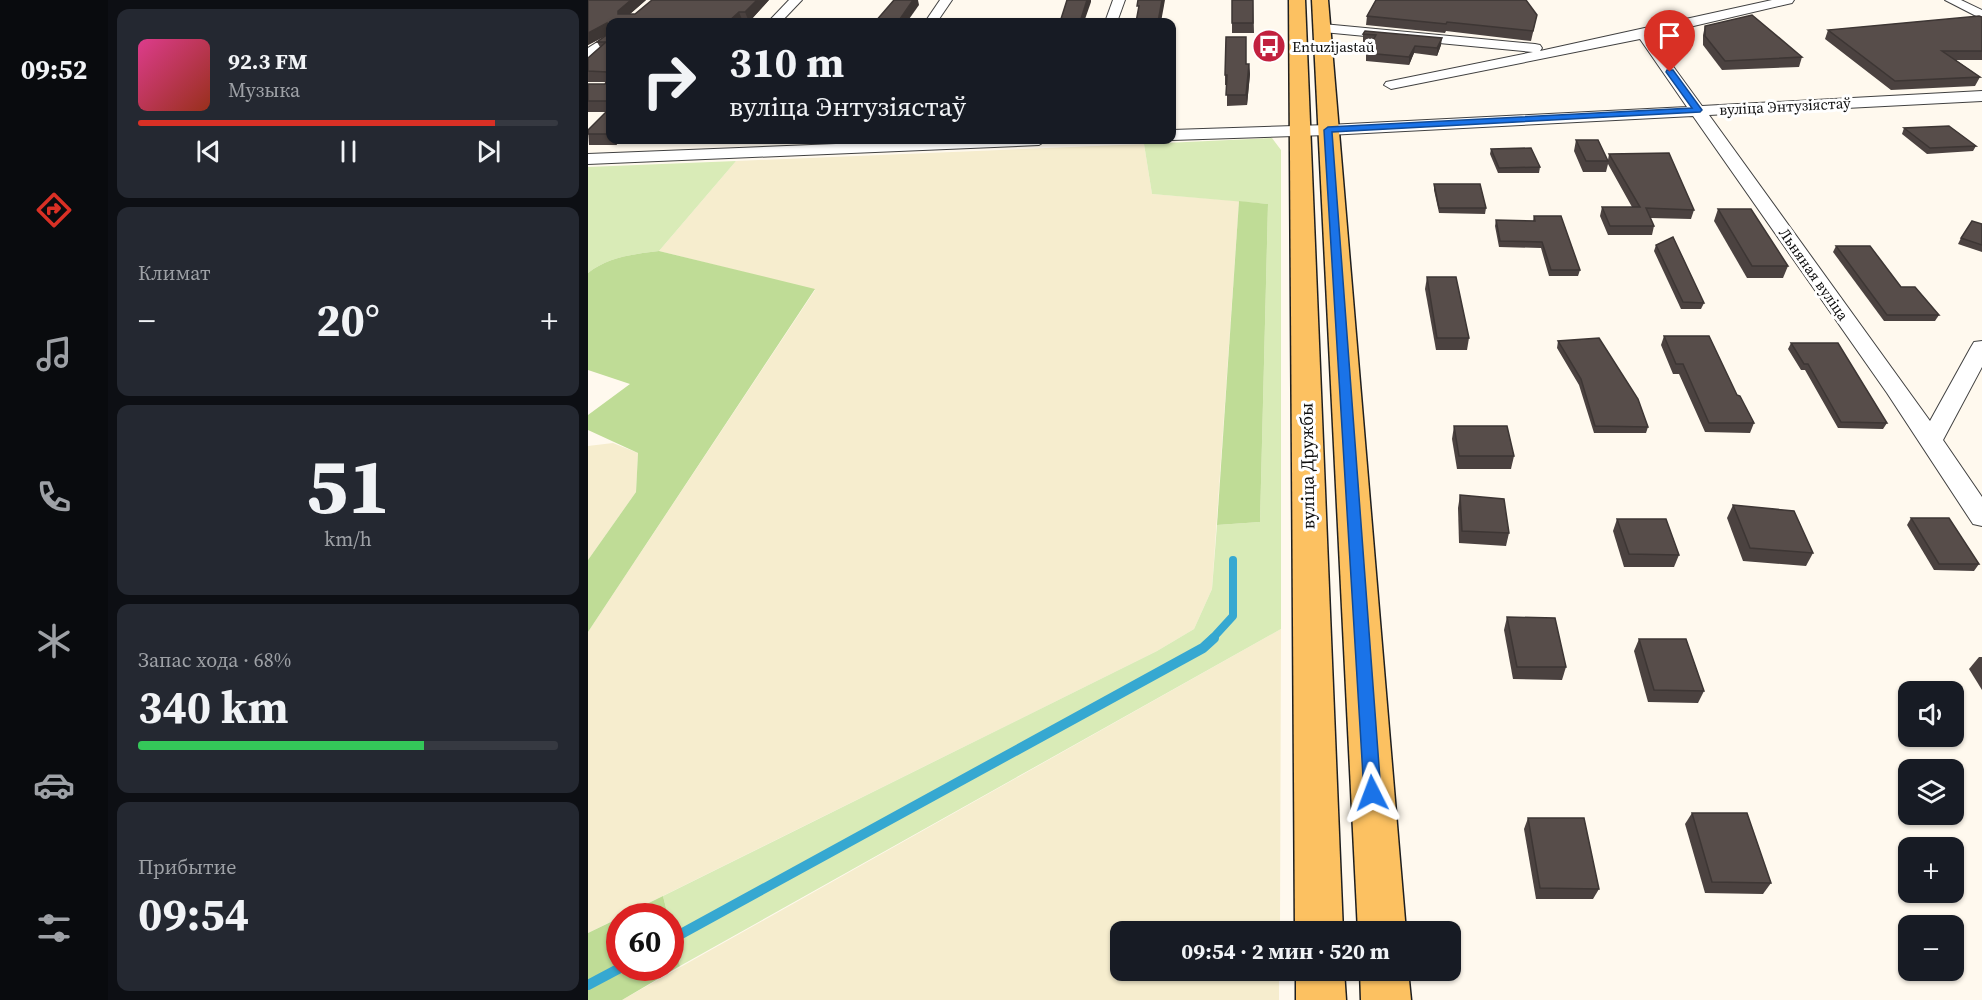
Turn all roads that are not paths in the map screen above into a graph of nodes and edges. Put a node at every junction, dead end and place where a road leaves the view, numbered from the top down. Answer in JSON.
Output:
{"nodes":[{"id":1,"x":796,"y":0,"type":"edge"},
{"id":2,"x":946,"y":0,"type":"edge"},
{"id":3,"x":1119,"y":0,"type":"edge"},
{"id":4,"x":1297,"y":0,"type":"edge"},
{"id":5,"x":1320,"y":0,"type":"edge"},
{"id":6,"x":1739,"y":0,"type":"edge"},
{"id":7,"x":1951,"y":0,"type":"edge"},
{"id":8,"x":1782,"y":2,"type":"edge"},
{"id":9,"x":1982,"y":15,"type":"edge"},
{"id":10,"x":778,"y":18,"type":"edge"},
{"id":11,"x":934,"y":18,"type":"edge"},
{"id":12,"x":1112,"y":18,"type":"edge"},
{"id":13,"x":1323,"y":28,"type":"junction"},
{"id":14,"x":1643,"y":34,"type":"junction"},
{"id":15,"x":606,"y":41,"type":"edge"},
{"id":16,"x":1559,"y":51,"type":"junction"},
{"id":17,"x":588,"y":55,"type":"edge"},
{"id":18,"x":1391,"y":85,"type":"dead end"},
{"id":19,"x":1982,"y":96,"type":"edge"},
{"id":20,"x":1697,"y":110,"type":"junction"},
{"id":21,"x":1314,"y":130,"type":"junction"},
{"id":22,"x":1176,"y":135,"type":"edge"},
{"id":23,"x":659,"y":144,"type":"edge"},
{"id":24,"x":947,"y":144,"type":"edge"},
{"id":25,"x":647,"y":157,"type":"junction"},
{"id":26,"x":588,"y":159,"type":"edge"},
{"id":27,"x":1982,"y":347,"type":"edge"},
{"id":28,"x":1931,"y":440,"type":"junction"},
{"id":29,"x":1982,"y":517,"type":"edge"},
{"id":30,"x":1319,"y":921,"type":"edge"},
{"id":31,"x":1381,"y":921,"type":"edge"},
{"id":32,"x":1320,"y":981,"type":"edge"},
{"id":33,"x":1385,"y":981,"type":"edge"},
{"id":34,"x":1320,"y":1000,"type":"edge"},
{"id":35,"x":1386,"y":1000,"type":"edge"}],
"edges":[{"from":1,"to":10,"type":"street"},
{"from":2,"to":11,"type":"street"},
{"from":3,"to":12,"type":"street"},
{"from":4,"to":21,"type":"main road","name":"вуліца Дружбы"},
{"from":5,"to":13,"type":"main road","name":"вуліца Дружбы"},
{"from":6,"to":8,"type":"street"},
{"from":7,"to":9,"type":"street"},
{"from":8,"to":14,"type":"street"},
{"from":13,"to":16,"type":"street"},
{"from":13,"to":21,"type":"main road","name":"вуліца Дружбы"},
{"from":14,"to":16,"type":"street"},
{"from":14,"to":20,"type":"street","name":"Льняная вуліца"},
{"from":15,"to":17,"type":"street"},
{"from":16,"to":18,"type":"street"},
{"from":19,"to":20,"type":"street","name":"вуліца Энтузіястаў"},
{"from":20,"to":21,"type":"street","name":"вуліца Энтузіястаў"},
{"from":20,"to":28,"type":"street","name":"Льняная вуліца"},
{"from":21,"to":22,"type":"street","name":"вуліца Энтузіястаў"},
{"from":21,"to":30,"type":"main road","name":"вуліца Дружбы"},
{"from":21,"to":31,"type":"main road","name":"вуліца Дружбы"},
{"from":23,"to":25,"type":"street"},
{"from":24,"to":25,"type":"street"},
{"from":25,"to":26,"type":"street"},
{"from":27,"to":28,"type":"street"},
{"from":28,"to":29,"type":"street","name":"Льняная вуліца"},
{"from":32,"to":34,"type":"main road"},
{"from":33,"to":35,"type":"main road"}]}
